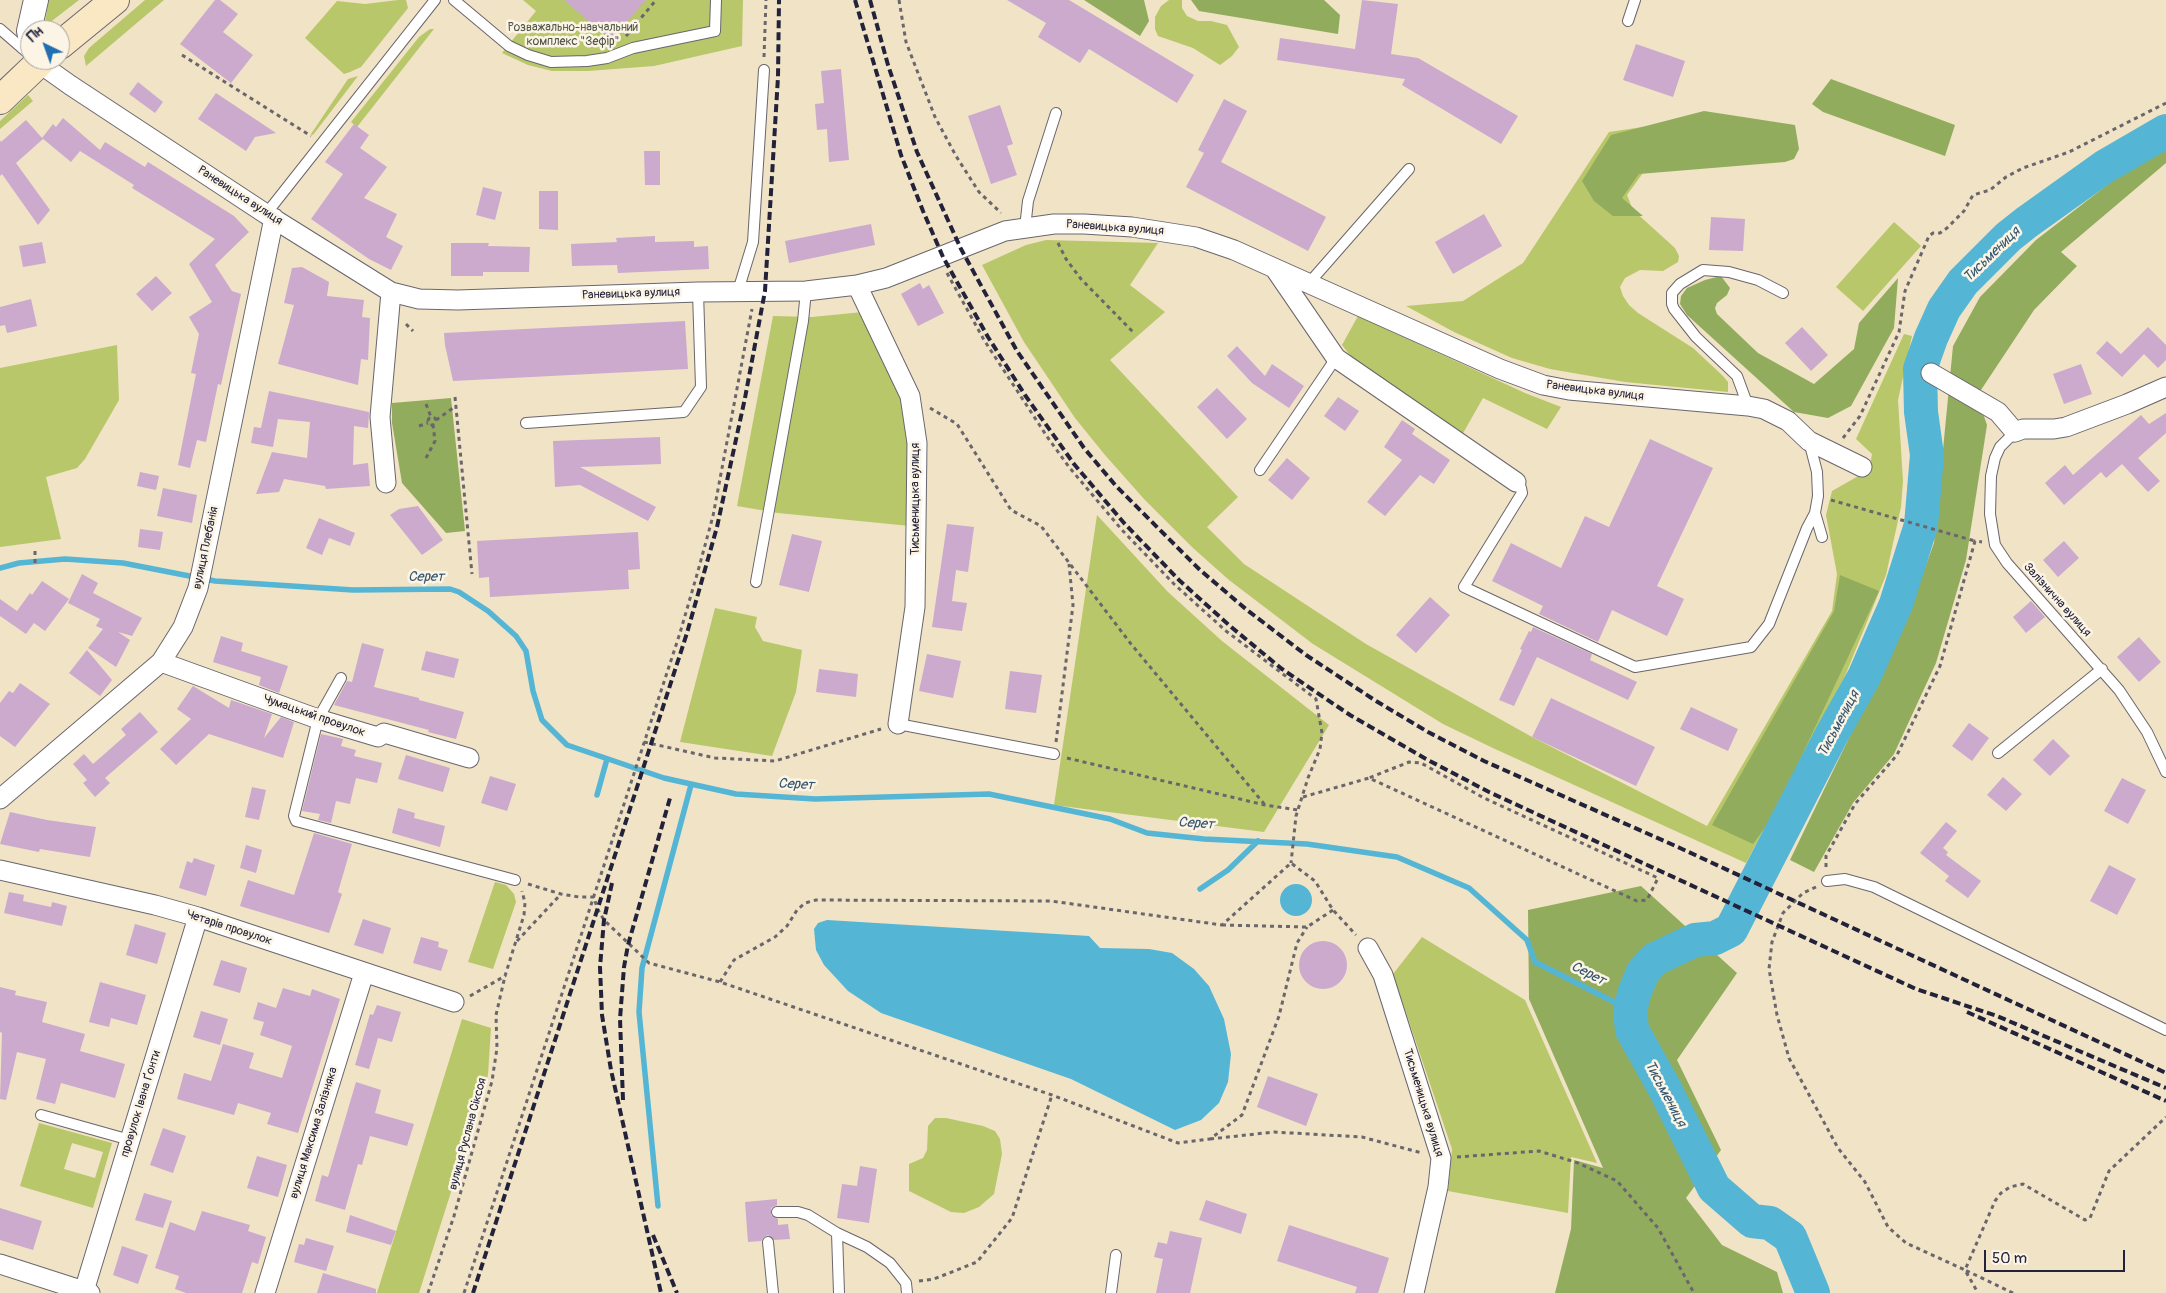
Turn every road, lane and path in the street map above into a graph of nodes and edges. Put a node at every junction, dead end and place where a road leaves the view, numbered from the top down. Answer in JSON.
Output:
{"nodes":[{"id":1,"x":36,"y":0,"type":"edge"},
{"id":2,"x":115,"y":0,"type":"edge"},
{"id":3,"x":435,"y":0,"type":"edge"},
{"id":4,"x":454,"y":0,"type":"edge"},
{"id":5,"x":656,"y":0,"type":"edge"},
{"id":6,"x":716,"y":0,"type":"edge"},
{"id":7,"x":766,"y":0,"type":"edge"},
{"id":8,"x":899,"y":0,"type":"edge"},
{"id":9,"x":1635,"y":0,"type":"edge"},
{"id":10,"x":31,"y":20,"type":"edge"},
{"id":11,"x":1628,"y":21,"type":"dead end"},
{"id":12,"x":0,"y":29,"type":"edge"},
{"id":13,"x":70,"y":37,"type":"edge"},
{"id":14,"x":20,"y":45,"type":"edge"},
{"id":15,"x":182,"y":55,"type":"dead end"},
{"id":16,"x":607,"y":58,"type":"junction"},
{"id":17,"x":27,"y":70,"type":"edge"},
{"id":18,"x":51,"y":70,"type":"edge"},
{"id":19,"x":764,"y":70,"type":"joint"},
{"id":20,"x":0,"y":100,"type":"edge"},
{"id":21,"x":2166,"y":103,"type":"edge"},
{"id":22,"x":1056,"y":113,"type":"dead end"},
{"id":23,"x":313,"y":138,"type":"dead end"},
{"id":24,"x":1409,"y":169,"type":"dead end"},
{"id":25,"x":270,"y":216,"type":"junction"},
{"id":26,"x":1054,"y":224,"type":"junction"},
{"id":27,"x":1025,"y":228,"type":"junction"},
{"id":28,"x":1274,"y":268,"type":"junction"},
{"id":29,"x":945,"y":270,"type":"dead end"},
{"id":30,"x":1308,"y":283,"type":"junction"},
{"id":31,"x":858,"y":285,"type":"junction"},
{"id":32,"x":746,"y":291,"type":"junction"},
{"id":33,"x":806,"y":291,"type":"junction"},
{"id":34,"x":391,"y":292,"type":"junction"},
{"id":35,"x":698,"y":292,"type":"junction"},
{"id":36,"x":1783,"y":293,"type":"dead end"},
{"id":37,"x":1134,"y":333,"type":"dead end"},
{"id":38,"x":1336,"y":358,"type":"junction"},
{"id":39,"x":1931,"y":373,"type":"dead end"},
{"id":40,"x":2166,"y":387,"type":"edge"},
{"id":41,"x":910,"y":396,"type":"junction"},
{"id":42,"x":455,"y":397,"type":"dead end"},
{"id":43,"x":426,"y":404,"type":"dead end"},
{"id":44,"x":456,"y":406,"type":"junction"},
{"id":45,"x":1748,"y":406,"type":"junction"},
{"id":46,"x":431,"y":417,"type":"junction"},
{"id":47,"x":436,"y":420,"type":"junction"},
{"id":48,"x":526,"y":422,"type":"dead end"},
{"id":49,"x":428,"y":423,"type":"junction"},
{"id":50,"x":432,"y":425,"type":"junction"},
{"id":51,"x":419,"y":426,"type":"dead end"},
{"id":52,"x":2015,"y":432,"type":"junction"},
{"id":53,"x":1809,"y":441,"type":"junction"},
{"id":54,"x":1831,"y":451,"type":"junction"},
{"id":55,"x":426,"y":458,"type":"dead end"},
{"id":56,"x":1862,"y":467,"type":"dead end"},
{"id":57,"x":1260,"y":470,"type":"dead end"},
{"id":58,"x":1516,"y":482,"type":"joint"},
{"id":59,"x":386,"y":483,"type":"dead end"},
{"id":60,"x":1818,"y":496,"type":"junction"},
{"id":61,"x":1815,"y":513,"type":"junction"},
{"id":62,"x":1822,"y":537,"type":"dead end"},
{"id":63,"x":1975,"y":541,"type":"junction"},
{"id":64,"x":1995,"y":545,"type":"junction"},
{"id":65,"x":35,"y":551,"type":"dead end"},
{"id":66,"x":1069,"y":563,"type":"junction"},
{"id":67,"x":36,"y":566,"type":"dead end"},
{"id":68,"x":472,"y":574,"type":"dead end"},
{"id":69,"x":756,"y":582,"type":"dead end"},
{"id":70,"x":161,"y":662,"type":"junction"},
{"id":71,"x":2102,"y":669,"type":"junction"},
{"id":72,"x":341,"y":678,"type":"dead end"},
{"id":73,"x":318,"y":719,"type":"junction"},
{"id":74,"x":898,"y":724,"type":"junction"},
{"id":75,"x":644,"y":742,"type":"junction"},
{"id":76,"x":1998,"y":753,"type":"dead end"},
{"id":77,"x":1054,"y":754,"type":"junction"},
{"id":78,"x":469,"y":758,"type":"dead end"},
{"id":79,"x":2166,"y":772,"type":"edge"},
{"id":80,"x":1369,"y":778,"type":"junction"},
{"id":81,"x":1302,"y":797,"type":"junction"},
{"id":82,"x":0,"y":799,"type":"edge"},
{"id":83,"x":1265,"y":805,"type":"junction"},
{"id":84,"x":1298,"y":810,"type":"junction"},
{"id":85,"x":1291,"y":864,"type":"junction"},
{"id":86,"x":0,"y":870,"type":"edge"},
{"id":87,"x":515,"y":880,"type":"junction"},
{"id":88,"x":1827,"y":881,"type":"junction"},
{"id":89,"x":561,"y":894,"type":"junction"},
{"id":90,"x":594,"y":896,"type":"junction"},
{"id":91,"x":1333,"y":910,"type":"junction"},
{"id":92,"x":198,"y":917,"type":"junction"},
{"id":93,"x":1222,"y":925,"type":"junction"},
{"id":94,"x":1306,"y":928,"type":"junction"},
{"id":95,"x":516,"y":941,"type":"junction"},
{"id":96,"x":1368,"y":948,"type":"joint"},
{"id":97,"x":364,"y":973,"type":"junction"},
{"id":98,"x":505,"y":976,"type":"junction"},
{"id":99,"x":720,"y":982,"type":"junction"},
{"id":100,"x":454,"y":1002,"type":"joint"},
{"id":101,"x":2166,"y":1030,"type":"edge"},
{"id":102,"x":1052,"y":1095,"type":"junction"},
{"id":103,"x":41,"y":1115,"type":"dead end"},
{"id":104,"x":2166,"y":1117,"type":"edge"},
{"id":105,"x":1210,"y":1139,"type":"junction"},
{"id":106,"x":130,"y":1140,"type":"junction"},
{"id":107,"x":1441,"y":1158,"type":"junction"},
{"id":108,"x":778,"y":1212,"type":"dead end"},
{"id":109,"x":837,"y":1233,"type":"junction"},
{"id":110,"x":768,"y":1242,"type":"dead end"},
{"id":111,"x":1116,"y":1255,"type":"dead end"},
{"id":112,"x":0,"y":1264,"type":"edge"},
{"id":113,"x":1964,"y":1270,"type":"junction"},
{"id":114,"x":907,"y":1288,"type":"edge"},
{"id":115,"x":87,"y":1292,"type":"edge"},
{"id":116,"x":265,"y":1293,"type":"edge"},
{"id":117,"x":428,"y":1293,"type":"edge"},
{"id":118,"x":464,"y":1293,"type":"edge"},
{"id":119,"x":774,"y":1293,"type":"edge"},
{"id":120,"x":839,"y":1293,"type":"edge"},
{"id":121,"x":1112,"y":1293,"type":"edge"},
{"id":122,"x":1414,"y":1293,"type":"edge"},
{"id":123,"x":1694,"y":1293,"type":"edge"},
{"id":124,"x":1978,"y":1293,"type":"edge"},
{"id":125,"x":2013,"y":1293,"type":"edge"}],
"edges":[{"from":1,"to":10,"type":"street"},
{"from":2,"to":13,"type":"main road"},
{"from":3,"to":25,"type":"lane"},
{"from":4,"to":16,"type":"lane"},
{"from":5,"to":16,"type":"path"},
{"from":6,"to":16,"type":"lane"},
{"from":7,"to":19,"type":"path"},
{"from":8,"to":27,"type":"path"},
{"from":9,"to":11,"type":"lane"},
{"from":12,"to":14,"type":"lane"},
{"from":15,"to":23,"type":"path"},
{"from":17,"to":20,"type":"main road"},
{"from":18,"to":25,"type":"street","name":"Раневицька вулиця"},
{"from":19,"to":32,"type":"lane"},
{"from":21,"to":54,"type":"path"},
{"from":22,"to":27,"type":"lane"},
{"from":24,"to":30,"type":"lane"},
{"from":25,"to":34,"type":"street","name":"Раневицька вулиця"},
{"from":25,"to":70,"type":"street","name":"вулиця Плебанія"},
{"from":26,"to":27,"type":"street","name":"Раневицька вулиця"},
{"from":26,"to":28,"type":"street","name":"Раневицька вулиця"},
{"from":26,"to":37,"type":"path"},
{"from":27,"to":31,"type":"street","name":"Раневицька вулиця"},
{"from":28,"to":30,"type":"street","name":"Раневицька вулиця"},
{"from":28,"to":38,"type":"street"},
{"from":29,"to":81,"type":"path"},
{"from":30,"to":45,"type":"street","name":"Раневицька вулиця"},
{"from":31,"to":33,"type":"street","name":"Раневицька вулиця"},
{"from":31,"to":41,"type":"street","name":"Тисьменицька вулиця"},
{"from":32,"to":33,"type":"street","name":"Раневицька вулиця"},
{"from":32,"to":35,"type":"street","name":"Раневицька вулиця"},
{"from":32,"to":75,"type":"path"},
{"from":33,"to":69,"type":"lane"},
{"from":34,"to":35,"type":"street","name":"Раневицька вулиця"},
{"from":34,"to":59,"type":"street"},
{"from":35,"to":48,"type":"lane"},
{"from":36,"to":45,"type":"lane"},
{"from":38,"to":57,"type":"lane"},
{"from":38,"to":58,"type":"street"},
{"from":39,"to":52,"type":"street"},
{"from":40,"to":52,"type":"street"},
{"from":41,"to":66,"type":"path"},
{"from":41,"to":74,"type":"street","name":"Тисьменицька вулиця"},
{"from":42,"to":44,"type":"path"},
{"from":43,"to":46,"type":"path"},
{"from":44,"to":47,"type":"path"},
{"from":44,"to":68,"type":"path"},
{"from":45,"to":53,"type":"street","name":"Раневицька вулиця"},
{"from":46,"to":47,"type":"path"},
{"from":46,"to":49,"type":"path"},
{"from":47,"to":50,"type":"path"},
{"from":49,"to":50,"type":"path"},
{"from":49,"to":51,"type":"path"},
{"from":50,"to":55,"type":"path"},
{"from":52,"to":64,"type":"lane","name":"Залізнична вулиця"},
{"from":53,"to":54,"type":"street","name":"Раневицька вулиця"},
{"from":53,"to":60,"type":"lane"},
{"from":54,"to":56,"type":"street","name":"Раневицька вулиця"},
{"from":58,"to":61,"type":"lane"},
{"from":60,"to":61,"type":"lane"},
{"from":60,"to":63,"type":"path"},
{"from":61,"to":62,"type":"lane"},
{"from":63,"to":64,"type":"path"},
{"from":63,"to":88,"type":"path"},
{"from":64,"to":71,"type":"lane","name":"Залізнична вулиця"},
{"from":65,"to":67,"type":"path"},
{"from":66,"to":77,"type":"path"},
{"from":66,"to":83,"type":"path"},
{"from":70,"to":73,"type":"street","name":"Чумацький провулок"},
{"from":70,"to":82,"type":"street","name":"вулиця Плебанія"},
{"from":71,"to":76,"type":"lane"},
{"from":71,"to":79,"type":"lane","name":"Залізнична вулиця"},
{"from":72,"to":73,"type":"lane"},
{"from":73,"to":78,"type":"street","name":"Чумацький провулок"},
{"from":73,"to":87,"type":"lane"},
{"from":74,"to":75,"type":"path"},
{"from":74,"to":77,"type":"lane"},
{"from":75,"to":90,"type":"path"},
{"from":77,"to":83,"type":"path"},
{"from":80,"to":80,"type":"path"},
{"from":80,"to":81,"type":"path"},
{"from":81,"to":84,"type":"path"},
{"from":83,"to":84,"type":"path"},
{"from":84,"to":85,"type":"path"},
{"from":85,"to":91,"type":"path"},
{"from":85,"to":93,"type":"path"},
{"from":86,"to":92,"type":"street","name":"Четарів провулок"},
{"from":87,"to":89,"type":"path"},
{"from":87,"to":95,"type":"path","name":"вулиця Руслана Сіксоя"},
{"from":88,"to":101,"type":"lane"},
{"from":88,"to":113,"type":"path"},
{"from":89,"to":90,"type":"path"},
{"from":89,"to":95,"type":"path"},
{"from":90,"to":99,"type":"path"},
{"from":90,"to":118,"type":"path"},
{"from":91,"to":94,"type":"path"},
{"from":91,"to":96,"type":"path"},
{"from":92,"to":97,"type":"street","name":"Четарів провулок"},
{"from":92,"to":106,"type":"street","name":"провулок Івана Ґонти"},
{"from":93,"to":94,"type":"path"},
{"from":93,"to":99,"type":"path"},
{"from":94,"to":105,"type":"path"},
{"from":95,"to":98,"type":"path","name":"вулиця Руслана Сіксоя"},
{"from":96,"to":107,"type":"street","name":"Тисьменицька вулиця"},
{"from":97,"to":100,"type":"street","name":"Четарів провулок"},
{"from":97,"to":116,"type":"street","name":"вулиця Максима Залізняка"},
{"from":98,"to":100,"type":"path"},
{"from":98,"to":117,"type":"path","name":"вулиця Руслана Сіксоя"},
{"from":99,"to":102,"type":"path"},
{"from":102,"to":105,"type":"path"},
{"from":102,"to":114,"type":"path"},
{"from":103,"to":106,"type":"lane"},
{"from":104,"to":113,"type":"path"},
{"from":105,"to":107,"type":"path"},
{"from":106,"to":115,"type":"street","name":"провулок Івана Ґонти"},
{"from":107,"to":122,"type":"street","name":"Тисьменицька вулиця"},
{"from":107,"to":123,"type":"path"},
{"from":108,"to":109,"type":"lane"},
{"from":109,"to":114,"type":"lane"},
{"from":109,"to":120,"type":"lane"},
{"from":110,"to":119,"type":"lane"},
{"from":111,"to":121,"type":"lane"},
{"from":112,"to":115,"type":"street"},
{"from":113,"to":124,"type":"path"},
{"from":113,"to":125,"type":"path"}]}
